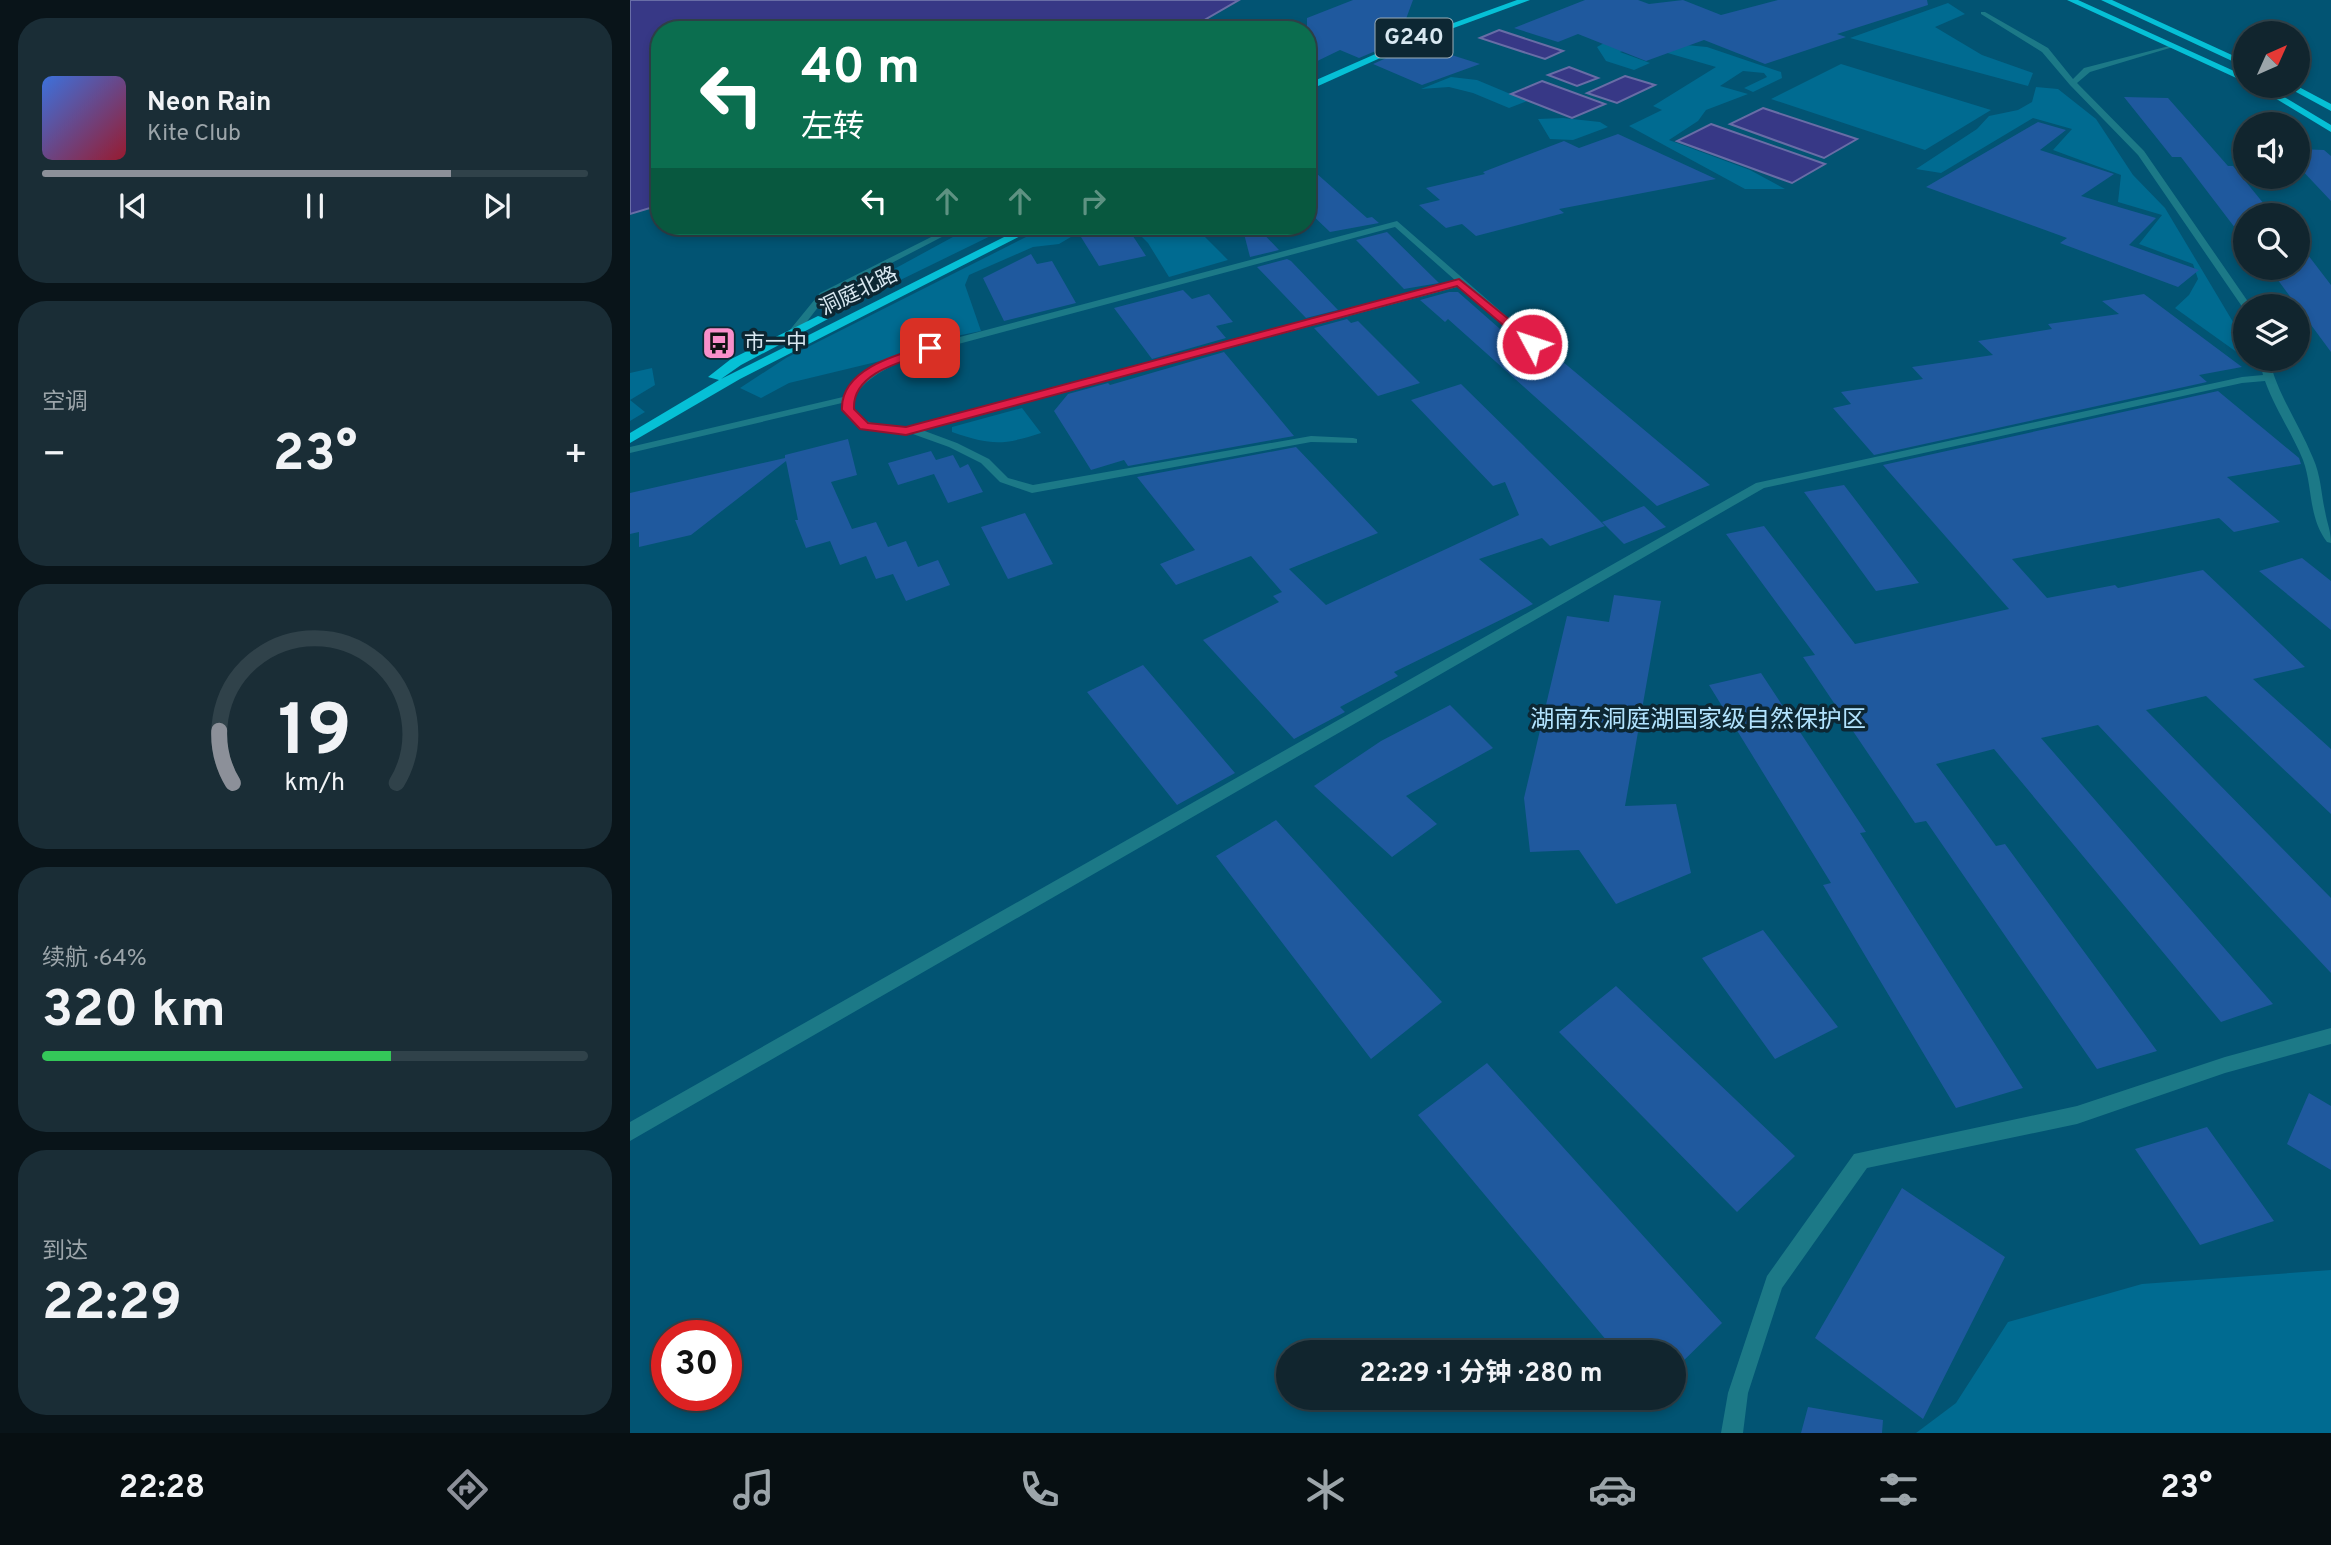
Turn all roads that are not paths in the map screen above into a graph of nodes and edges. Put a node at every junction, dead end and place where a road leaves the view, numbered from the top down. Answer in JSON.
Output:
{"nodes":[{"id":1,"x":1513,"y":0,"type":"edge"},
{"id":2,"x":1526,"y":0,"type":"edge"},
{"id":3,"x":2071,"y":0,"type":"edge"},
{"id":4,"x":2105,"y":0,"type":"edge"},
{"id":5,"x":1983,"y":13,"type":"dead end"},
{"id":6,"x":2171,"y":46,"type":"junction"},
{"id":7,"x":2233,"y":59,"type":"edge"},
{"id":8,"x":2233,"y":74,"type":"edge"},
{"id":9,"x":1316,"y":78,"type":"edge"},
{"id":10,"x":2073,"y":83,"type":"junction"},
{"id":11,"x":1316,"y":84,"type":"edge"},
{"id":12,"x":2310,"y":97,"type":"edge"},
{"id":13,"x":2280,"y":98,"type":"edge"},
{"id":14,"x":2331,"y":108,"type":"edge"},
{"id":15,"x":2331,"y":129,"type":"edge"},
{"id":16,"x":941,"y":235,"type":"edge"},
{"id":17,"x":1002,"y":235,"type":"edge"},
{"id":18,"x":1016,"y":235,"type":"edge"},
{"id":19,"x":1459,"y":283,"type":"junction"},
{"id":20,"x":2238,"y":294,"type":"edge"},
{"id":21,"x":794,"y":331,"type":"junction"},
{"id":22,"x":1532,"y":344,"type":"dead end"},
{"id":23,"x":2266,"y":371,"type":"edge"},
{"id":24,"x":2267,"y":378,"type":"junction"},
{"id":25,"x":847,"y":399,"type":"junction"},
{"id":26,"x":630,"y":428,"type":"edge"},
{"id":27,"x":912,"y":430,"type":"junction"},
{"id":28,"x":630,"y":439,"type":"edge"},
{"id":29,"x":1353,"y":441,"type":"dead end"},
{"id":30,"x":630,"y":450,"type":"edge"},
{"id":31,"x":2331,"y":539,"type":"edge"},
{"id":32,"x":2331,"y":1036,"type":"edge"},
{"id":33,"x":630,"y":1132,"type":"edge"},
{"id":34,"x":1732,"y":1433,"type":"edge"}],
"edges":[{"from":1,"to":9,"type":"main road","number":"G240"},
{"from":2,"to":11,"type":"main road","number":"G240"},
{"from":3,"to":6,"type":"main road"},
{"from":4,"to":7,"type":"main road"},
{"from":5,"to":10,"type":"street"},
{"from":6,"to":8,"type":"main road"},
{"from":6,"to":10,"type":"street"},
{"from":10,"to":20,"type":"street"},
{"from":12,"to":14,"type":"main road"},
{"from":13,"to":15,"type":"main road"},
{"from":16,"to":21,"type":"street"},
{"from":17,"to":21,"type":"main road","name":"洞庭北路"},
{"from":18,"to":28,"type":"main road","name":"洞庭北路"},
{"from":19,"to":22,"type":"street"},
{"from":19,"to":25,"type":"street"},
{"from":19,"to":27,"type":"street"},
{"from":21,"to":26,"type":"main road","name":"洞庭北路"},
{"from":23,"to":24,"type":"street"},
{"from":24,"to":31,"type":"street"},
{"from":24,"to":33,"type":"street"},
{"from":25,"to":27,"type":"street"},
{"from":25,"to":30,"type":"street"},
{"from":27,"to":29,"type":"street"},
{"from":32,"to":34,"type":"street"}]}
